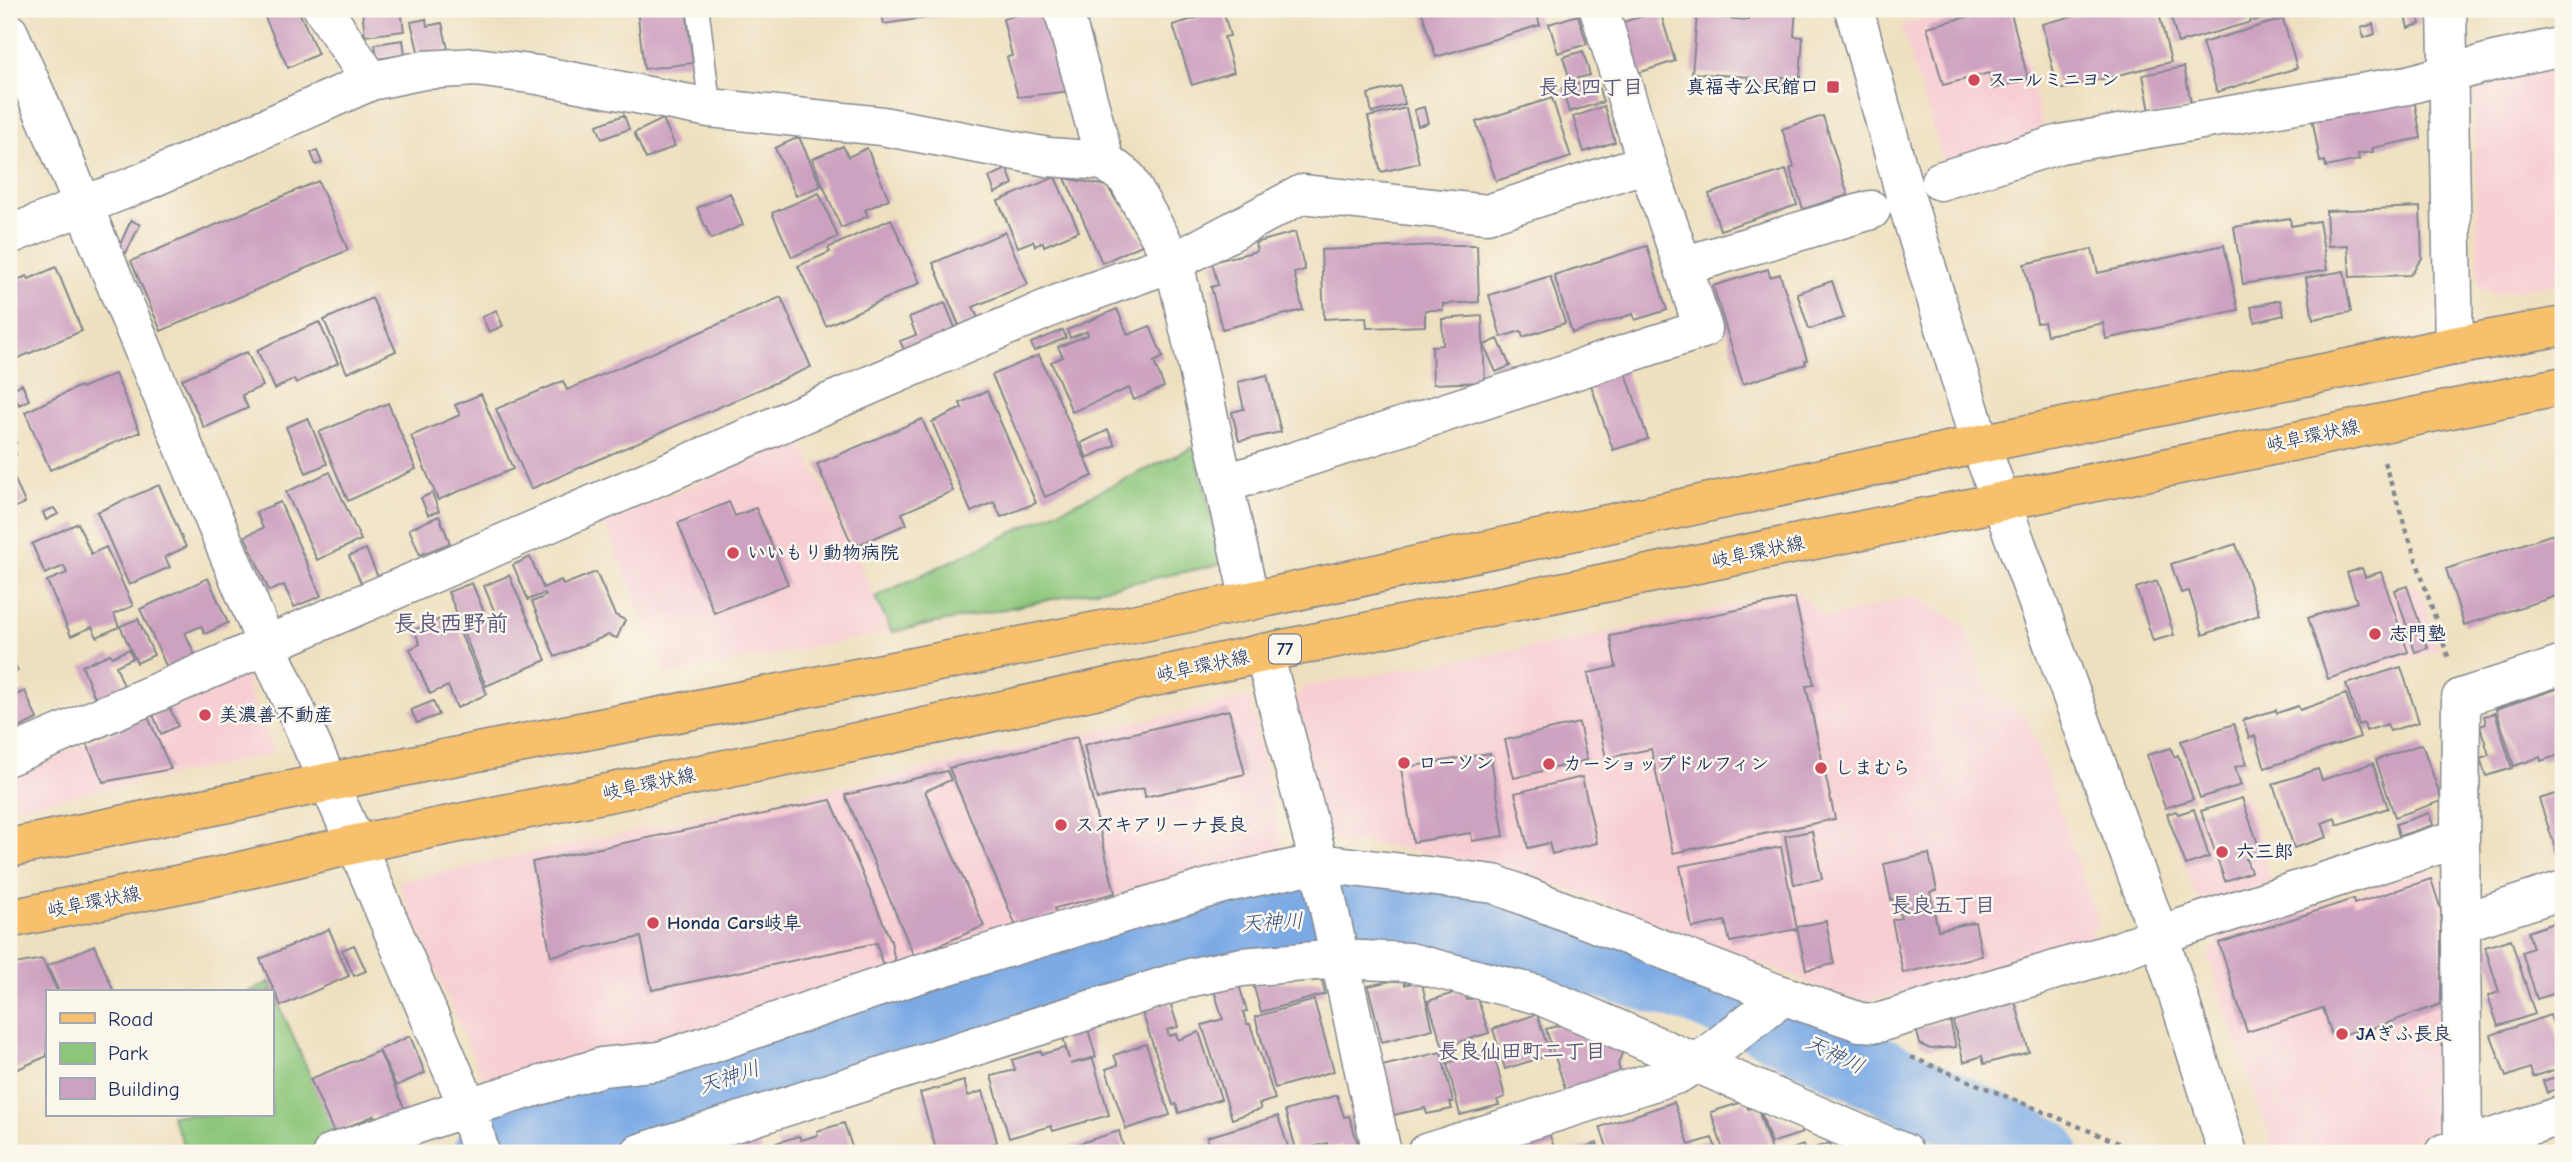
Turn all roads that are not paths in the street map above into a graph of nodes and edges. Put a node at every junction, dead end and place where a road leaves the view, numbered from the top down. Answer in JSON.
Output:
{"nodes":[{"id":1,"x":323,"y":9,"type":"edge"},
{"id":2,"x":698,"y":9,"type":"edge"},
{"id":3,"x":1063,"y":9,"type":"edge"},
{"id":4,"x":1598,"y":9,"type":"edge"},
{"id":5,"x":1854,"y":9,"type":"edge"},
{"id":6,"x":2447,"y":9,"type":"edge"},
{"id":7,"x":9,"y":33,"type":"edge"},
{"id":8,"x":2563,"y":46,"type":"edge"},
{"id":9,"x":2448,"y":74,"type":"junction"},
{"id":10,"x":372,"y":81,"type":"junction"},
{"id":11,"x":710,"y":108,"type":"junction"},
{"id":12,"x":1105,"y":161,"type":"junction"},
{"id":13,"x":1647,"y":163,"type":"junction"},
{"id":14,"x":1940,"y":181,"type":"dead end"},
{"id":15,"x":82,"y":206,"type":"junction"},
{"id":16,"x":1871,"y":210,"type":"dead end"},
{"id":17,"x":9,"y":235,"type":"edge"},
{"id":18,"x":1174,"y":262,"type":"junction"},
{"id":19,"x":1683,"y":266,"type":"junction"},
{"id":20,"x":2563,"y":326,"type":"edge"},
{"id":21,"x":2454,"y":346,"type":"junction"},
{"id":22,"x":2563,"y":386,"type":"edge"},
{"id":23,"x":1980,"y":444,"type":"junction"},
{"id":24,"x":1224,"y":484,"type":"junction"},
{"id":25,"x":2002,"y":502,"type":"junction"},
{"id":26,"x":1250,"y":601,"type":"junction"},
{"id":27,"x":267,"y":646,"type":"junction"},
{"id":28,"x":1264,"y":653,"type":"junction"},
{"id":29,"x":2563,"y":665,"type":"edge"},
{"id":30,"x":9,"y":756,"type":"edge"},
{"id":31,"x":328,"y":782,"type":"junction"},
{"id":32,"x":2460,"y":838,"type":"junction"},
{"id":33,"x":356,"y":844,"type":"junction"},
{"id":34,"x":9,"y":848,"type":"edge"},
{"id":35,"x":1321,"y":871,"type":"junction"},
{"id":36,"x":2563,"y":890,"type":"edge"},
{"id":37,"x":9,"y":919,"type":"edge"},
{"id":38,"x":2461,"y":923,"type":"junction"},
{"id":39,"x":2159,"y":935,"type":"junction"},
{"id":40,"x":1338,"y":953,"type":"junction"},
{"id":41,"x":1773,"y":999,"type":"junction"},
{"id":42,"x":1702,"y":1059,"type":"junction"},
{"id":43,"x":469,"y":1109,"type":"junction"},
{"id":44,"x":2563,"y":1115,"type":"edge"},
{"id":45,"x":2454,"y":1150,"type":"edge"},
{"id":46,"x":332,"y":1153,"type":"edge"},
{"id":47,"x":480,"y":1153,"type":"edge"},
{"id":48,"x":640,"y":1153,"type":"edge"},
{"id":49,"x":1382,"y":1153,"type":"edge"},
{"id":50,"x":1426,"y":1153,"type":"edge"},
{"id":51,"x":1904,"y":1153,"type":"edge"},
{"id":52,"x":2228,"y":1153,"type":"edge"}],
"edges":[{"from":1,"to":10,"type":"street"},
{"from":2,"to":11,"type":"lane"},
{"from":3,"to":12,"type":"street"},
{"from":4,"to":13,"type":"street"},
{"from":5,"to":23,"type":"street"},
{"from":6,"to":9,"type":"street"},
{"from":7,"to":15,"type":"street"},
{"from":8,"to":9,"type":"street"},
{"from":9,"to":14,"type":"street"},
{"from":9,"to":21,"type":"street"},
{"from":10,"to":11,"type":"street"},
{"from":10,"to":15,"type":"street"},
{"from":11,"to":12,"type":"street"},
{"from":12,"to":18,"type":"street"},
{"from":13,"to":18,"type":"street"},
{"from":13,"to":19,"type":"street"},
{"from":15,"to":17,"type":"street"},
{"from":15,"to":27,"type":"street"},
{"from":16,"to":19,"type":"street"},
{"from":18,"to":24,"type":"street"},
{"from":18,"to":27,"type":"street"},
{"from":19,"to":24,"type":"street"},
{"from":20,"to":21,"type":"main road"},
{"from":21,"to":23,"type":"main road"},
{"from":22,"to":25,"type":"main road","name":"岐阜環状線","number":"77"},
{"from":23,"to":25,"type":"street"},
{"from":23,"to":26,"type":"main road"},
{"from":24,"to":26,"type":"street"},
{"from":25,"to":28,"type":"main road","name":"岐阜環状線","number":"77"},
{"from":25,"to":39,"type":"street"},
{"from":26,"to":31,"type":"main road"},
{"from":27,"to":30,"type":"street"},
{"from":27,"to":31,"type":"street"},
{"from":28,"to":33,"type":"main road","name":"岐阜環状線","number":"77"},
{"from":28,"to":35,"type":"street"},
{"from":29,"to":32,"type":"street"},
{"from":31,"to":33,"type":"street"},
{"from":31,"to":34,"type":"main road"},
{"from":32,"to":38,"type":"street"},
{"from":32,"to":39,"type":"street"},
{"from":33,"to":37,"type":"main road","name":"岐阜環状線","number":"77"},
{"from":33,"to":43,"type":"street"},
{"from":35,"to":40,"type":"street"},
{"from":35,"to":41,"type":"street"},
{"from":35,"to":43,"type":"street"},
{"from":36,"to":38,"type":"street"},
{"from":38,"to":45,"type":"street"},
{"from":39,"to":41,"type":"street"},
{"from":39,"to":52,"type":"street"},
{"from":40,"to":42,"type":"street"},
{"from":40,"to":48,"type":"street"},
{"from":40,"to":49,"type":"street"},
{"from":41,"to":42,"type":"street"},
{"from":42,"to":50,"type":"street"},
{"from":42,"to":51,"type":"street"},
{"from":43,"to":46,"type":"street"},
{"from":43,"to":47,"type":"street"},
{"from":44,"to":45,"type":"street"}]}
